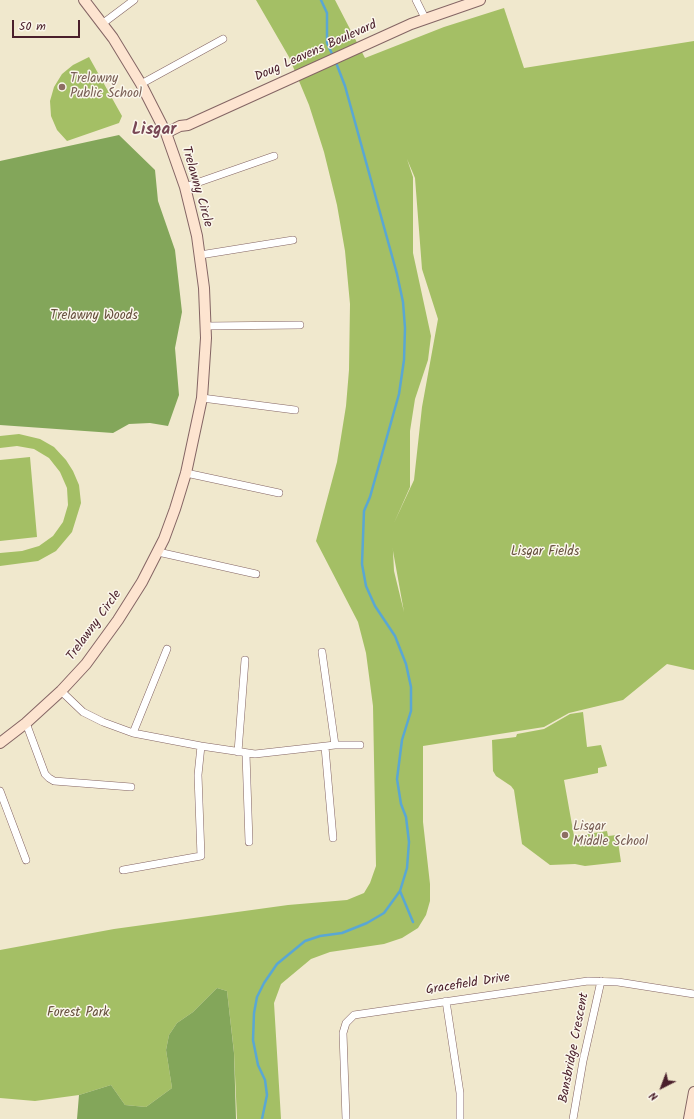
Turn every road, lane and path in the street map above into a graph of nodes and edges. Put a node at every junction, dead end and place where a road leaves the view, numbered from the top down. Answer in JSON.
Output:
{"nodes":[{"id":1,"x":84,"y":0,"type":"edge"},
{"id":2,"x":134,"y":0,"type":"edge"},
{"id":3,"x":416,"y":0,"type":"edge"},
{"id":4,"x":480,"y":0,"type":"edge"},
{"id":5,"x":425,"y":18,"type":"junction"},
{"id":6,"x":102,"y":24,"type":"junction"},
{"id":7,"x":223,"y":39,"type":"dead end"},
{"id":8,"x":142,"y":84,"type":"junction"},
{"id":9,"x":166,"y":133,"type":"junction"},
{"id":10,"x":274,"y":156,"type":"dead end"},
{"id":11,"x":185,"y":186,"type":"junction"},
{"id":12,"x":293,"y":240,"type":"dead end"},
{"id":13,"x":200,"y":255,"type":"junction"},
{"id":14,"x":300,"y":325,"type":"dead end"},
{"id":15,"x":206,"y":326,"type":"junction"},
{"id":16,"x":202,"y":398,"type":"junction"},
{"id":17,"x":295,"y":410,"type":"dead end"},
{"id":18,"x":186,"y":473,"type":"junction"},
{"id":19,"x":279,"y":493,"type":"dead end"},
{"id":20,"x":158,"y":552,"type":"junction"},
{"id":21,"x":256,"y":574,"type":"dead end"},
{"id":22,"x":167,"y":649,"type":"dead end"},
{"id":23,"x":322,"y":652,"type":"dead end"},
{"id":24,"x":245,"y":660,"type":"dead end"},
{"id":25,"x":61,"y":691,"type":"junction"},
{"id":26,"x":26,"y":723,"type":"junction"},
{"id":27,"x":133,"y":733,"type":"junction"},
{"id":28,"x":0,"y":743,"type":"edge"},
{"id":29,"x":335,"y":745,"type":"junction"},
{"id":30,"x":360,"y":745,"type":"dead end"},
{"id":31,"x":201,"y":746,"type":"junction"},
{"id":32,"x":325,"y":747,"type":"junction"},
{"id":33,"x":238,"y":752,"type":"junction"},
{"id":34,"x":246,"y":754,"type":"junction"},
{"id":35,"x":132,"y":787,"type":"dead end"},
{"id":36,"x":0,"y":791,"type":"edge"},
{"id":37,"x":333,"y":838,"type":"dead end"},
{"id":38,"x":249,"y":842,"type":"dead end"},
{"id":39,"x":26,"y":860,"type":"dead end"},
{"id":40,"x":123,"y":870,"type":"dead end"},
{"id":41,"x":601,"y":981,"type":"junction"},
{"id":42,"x":694,"y":994,"type":"edge"},
{"id":43,"x":446,"y":1001,"type":"junction"},
{"id":44,"x":694,"y":1092,"type":"edge"},
{"id":45,"x":692,"y":1108,"type":"edge"},
{"id":46,"x":346,"y":1119,"type":"edge"},
{"id":47,"x":460,"y":1119,"type":"edge"},
{"id":48,"x":574,"y":1119,"type":"edge"},
{"id":49,"x":689,"y":1119,"type":"edge"}],
"edges":[{"from":1,"to":6,"type":"street","name":"Trelawny Circle"},
{"from":2,"to":6,"type":"street"},
{"from":3,"to":5,"type":"street"},
{"from":4,"to":5,"type":"street","name":"Doug Leavens Boulevard"},
{"from":5,"to":9,"type":"street","name":"Doug Leavens Boulevard"},
{"from":6,"to":8,"type":"street","name":"Trelawny Circle"},
{"from":7,"to":8,"type":"street"},
{"from":8,"to":9,"type":"street","name":"Trelawny Circle"},
{"from":9,"to":11,"type":"street","name":"Trelawny Circle"},
{"from":10,"to":11,"type":"street"},
{"from":11,"to":13,"type":"street","name":"Trelawny Circle"},
{"from":12,"to":13,"type":"street"},
{"from":13,"to":15,"type":"street","name":"Trelawny Circle"},
{"from":14,"to":15,"type":"street"},
{"from":15,"to":16,"type":"street","name":"Trelawny Circle"},
{"from":16,"to":17,"type":"street"},
{"from":16,"to":18,"type":"street","name":"Trelawny Circle"},
{"from":18,"to":19,"type":"street"},
{"from":18,"to":20,"type":"street","name":"Trelawny Circle"},
{"from":20,"to":21,"type":"street"},
{"from":20,"to":25,"type":"street","name":"Trelawny Circle"},
{"from":22,"to":27,"type":"street"},
{"from":23,"to":29,"type":"street"},
{"from":24,"to":33,"type":"street"},
{"from":25,"to":26,"type":"street","name":"Trelawny Circle"},
{"from":25,"to":27,"type":"street"},
{"from":26,"to":28,"type":"street","name":"Trelawny Circle"},
{"from":26,"to":35,"type":"street"},
{"from":27,"to":31,"type":"street"},
{"from":29,"to":30,"type":"street"},
{"from":29,"to":32,"type":"street"},
{"from":31,"to":33,"type":"street"},
{"from":31,"to":40,"type":"street"},
{"from":32,"to":34,"type":"street"},
{"from":32,"to":37,"type":"street"},
{"from":33,"to":34,"type":"street"},
{"from":34,"to":38,"type":"street"},
{"from":36,"to":39,"type":"street"},
{"from":41,"to":42,"type":"street","name":"Gracefield Drive"},
{"from":41,"to":43,"type":"street","name":"Gracefield Drive"},
{"from":41,"to":48,"type":"street","name":"Bansbridge Crescent"},
{"from":43,"to":46,"type":"street","name":"Gracefield Drive"},
{"from":43,"to":47,"type":"street"},
{"from":44,"to":45,"type":"street"},
{"from":45,"to":49,"type":"street"}]}
